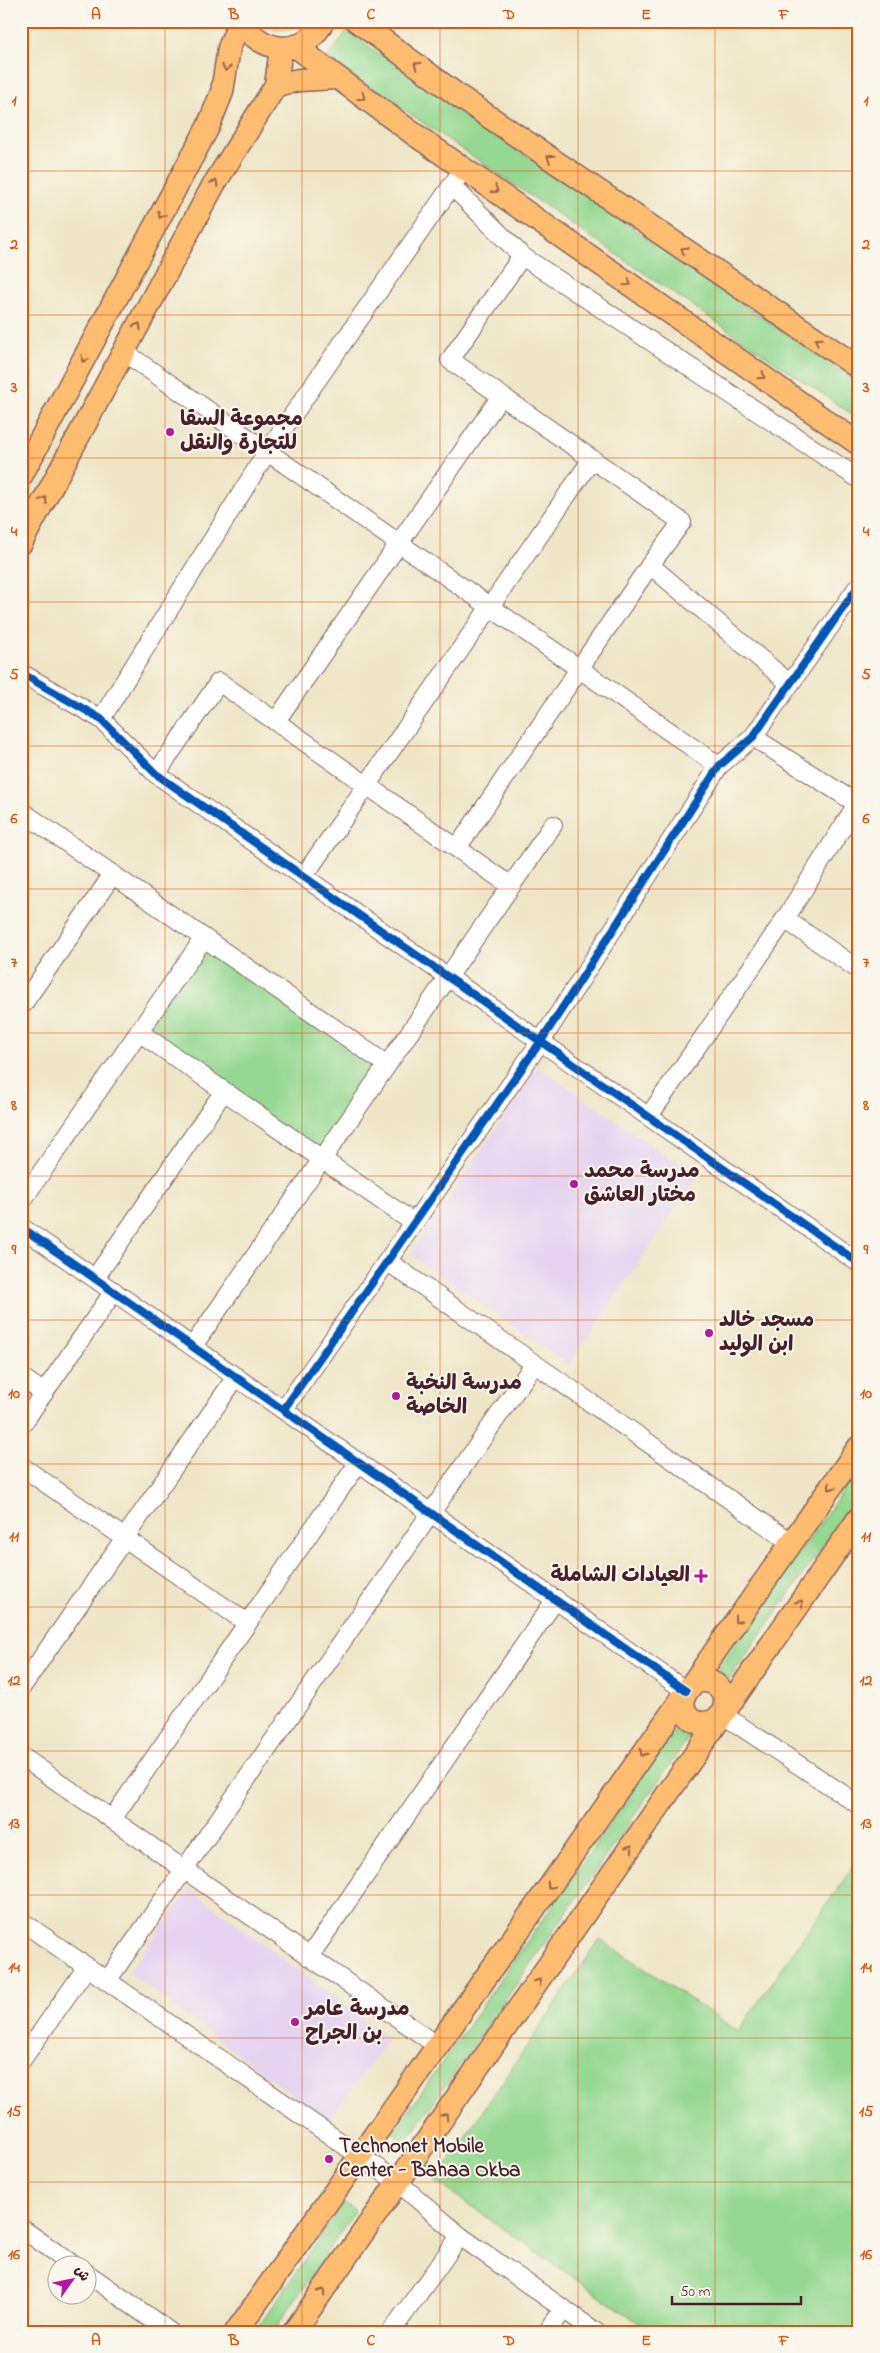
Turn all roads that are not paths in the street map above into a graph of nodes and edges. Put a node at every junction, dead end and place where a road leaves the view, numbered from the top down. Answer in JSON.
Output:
{"nodes":[{"id":1,"x":240,"y":21,"type":"edge"},
{"id":2,"x":323,"y":21,"type":"edge"},
{"id":3,"x":357,"y":21,"type":"edge"},
{"id":4,"x":288,"y":47,"type":"junction"},
{"id":5,"x":336,"y":78,"type":"junction"},
{"id":6,"x":276,"y":85,"type":"junction"},
{"id":7,"x":458,"y":177,"type":"junction"},
{"id":8,"x":522,"y":256,"type":"junction"},
{"id":9,"x":124,"y":352,"type":"junction"},
{"id":10,"x":859,"y":368,"type":"edge"},
{"id":11,"x":501,"y":396,"type":"junction"},
{"id":12,"x":859,"y":444,"type":"edge"},
{"id":13,"x":267,"y":452,"type":"junction"},
{"id":14,"x":592,"y":459,"type":"junction"},
{"id":15,"x":21,"y":476,"type":"edge"},
{"id":16,"x":859,"y":479,"type":"edge"},
{"id":17,"x":21,"y":543,"type":"edge"},
{"id":18,"x":398,"y":544,"type":"junction"},
{"id":19,"x":650,"y":565,"type":"junction"},
{"id":20,"x":859,"y":586,"type":"edge"},
{"id":21,"x":490,"y":607,"type":"junction"},
{"id":22,"x":580,"y":670,"type":"junction"},
{"id":23,"x":21,"y":673,"type":"edge"},
{"id":24,"x":790,"y":684,"type":"junction"},
{"id":25,"x":100,"y":719,"type":"junction"},
{"id":26,"x":276,"y":722,"type":"junction"},
{"id":27,"x":753,"y":737,"type":"junction"},
{"id":28,"x":719,"y":766,"type":"junction"},
{"id":29,"x":156,"y":774,"type":"junction"},
{"id":30,"x":367,"y":785,"type":"junction"},
{"id":31,"x":858,"y":805,"type":"edge"},
{"id":32,"x":21,"y":811,"type":"edge"},
{"id":33,"x":553,"y":825,"type":"dead end"},
{"id":34,"x":457,"y":848,"type":"junction"},
{"id":35,"x":113,"y":874,"type":"junction"},
{"id":36,"x":304,"y":876,"type":"junction"},
{"id":37,"x":512,"y":886,"type":"junction"},
{"id":38,"x":785,"y":919,"type":"junction"},
{"id":39,"x":204,"y":938,"type":"junction"},
{"id":40,"x":859,"y":970,"type":"edge"},
{"id":41,"x":448,"y":977,"type":"junction"},
{"id":42,"x":21,"y":1007,"type":"edge"},
{"id":43,"x":139,"y":1032,"type":"junction"},
{"id":44,"x":541,"y":1041,"type":"junction"},
{"id":45,"x":387,"y":1066,"type":"junction"},
{"id":46,"x":224,"y":1091,"type":"junction"},
{"id":47,"x":649,"y":1116,"type":"junction"},
{"id":48,"x":322,"y":1159,"type":"junction"},
{"id":49,"x":21,"y":1202,"type":"edge"},
{"id":50,"x":414,"y":1223,"type":"junction"},
{"id":51,"x":21,"y":1227,"type":"edge"},
{"id":52,"x":387,"y":1261,"type":"junction"},
{"id":53,"x":859,"y":1262,"type":"edge"},
{"id":54,"x":95,"y":1278,"type":"junction"},
{"id":55,"x":114,"y":1291,"type":"junction"},
{"id":56,"x":193,"y":1346,"type":"junction"},
{"id":57,"x":534,"y":1364,"type":"junction"},
{"id":58,"x":21,"y":1377,"type":"edge"},
{"id":59,"x":236,"y":1377,"type":"junction"},
{"id":60,"x":44,"y":1393,"type":"junction"},
{"id":61,"x":284,"y":1409,"type":"junction"},
{"id":62,"x":21,"y":1426,"type":"edge"},
{"id":63,"x":859,"y":1447,"type":"edge"},
{"id":64,"x":359,"y":1462,"type":"junction"},
{"id":65,"x":21,"y":1466,"type":"edge"},
{"id":66,"x":432,"y":1512,"type":"junction"},
{"id":67,"x":859,"y":1518,"type":"edge"},
{"id":68,"x":125,"y":1538,"type":"junction"},
{"id":69,"x":792,"y":1543,"type":"junction"},
{"id":70,"x":556,"y":1599,"type":"junction"},
{"id":71,"x":248,"y":1623,"type":"junction"},
{"id":72,"x":21,"y":1688,"type":"edge"},
{"id":73,"x":686,"y":1691,"type":"junction"},
{"id":74,"x":722,"y":1714,"type":"junction"},
{"id":75,"x":21,"y":1756,"type":"edge"},
{"id":76,"x":859,"y":1805,"type":"edge"},
{"id":77,"x":112,"y":1819,"type":"junction"},
{"id":78,"x":184,"y":1870,"type":"junction"},
{"id":79,"x":21,"y":1921,"type":"edge"},
{"id":80,"x":310,"y":1957,"type":"junction"},
{"id":81,"x":87,"y":1967,"type":"junction"},
{"id":82,"x":107,"y":1981,"type":"junction"},
{"id":83,"x":438,"y":2046,"type":"junction"},
{"id":84,"x":21,"y":2061,"type":"edge"},
{"id":85,"x":359,"y":2157,"type":"junction"},
{"id":86,"x":398,"y":2183,"type":"junction"},
{"id":87,"x":21,"y":2228,"type":"edge"},
{"id":88,"x":460,"y":2236,"type":"junction"},
{"id":89,"x":61,"y":2256,"type":"edge"},
{"id":90,"x":98,"y":2281,"type":"edge"},
{"id":91,"x":564,"y":2309,"type":"junction"},
{"id":92,"x":170,"y":2332,"type":"edge"},
{"id":93,"x":236,"y":2332,"type":"edge"},
{"id":94,"x":294,"y":2332,"type":"edge"},
{"id":95,"x":391,"y":2332,"type":"edge"},
{"id":96,"x":548,"y":2332,"type":"edge"},
{"id":97,"x":596,"y":2332,"type":"edge"}],
"edges":[{"from":1,"to":4,"type":"main road"},
{"from":1,"to":15,"type":"main road","one_way":true},
{"from":2,"to":4,"type":"main road"},
{"from":10,"to":3,"type":"main road","one_way":true},
{"from":4,"to":5,"type":"main road"},
{"from":4,"to":6,"type":"main road"},
{"from":5,"to":6,"type":"main road"},
{"from":5,"to":7,"type":"main road","one_way":true},
{"from":9,"to":6,"type":"main road","one_way":true},
{"from":7,"to":8,"type":"street"},
{"from":7,"to":12,"type":"main road","one_way":true},
{"from":7,"to":13,"type":"street"},
{"from":8,"to":11,"type":"street"},
{"from":8,"to":16,"type":"street"},
{"from":9,"to":13,"type":"street"},
{"from":17,"to":9,"type":"main road","one_way":true},
{"from":11,"to":14,"type":"street"},
{"from":11,"to":18,"type":"street"},
{"from":13,"to":18,"type":"street"},
{"from":13,"to":25,"type":"street"},
{"from":14,"to":19,"type":"street"},
{"from":14,"to":21,"type":"street"},
{"from":18,"to":21,"type":"street"},
{"from":18,"to":26,"type":"street"},
{"from":19,"to":22,"type":"street"},
{"from":19,"to":24,"type":"street"},
{"from":20,"to":24,"type":"street"},
{"from":21,"to":22,"type":"street"},
{"from":21,"to":30,"type":"street"},
{"from":22,"to":28,"type":"street"},
{"from":22,"to":34,"type":"street"},
{"from":23,"to":25,"type":"street"},
{"from":24,"to":27,"type":"street"},
{"from":25,"to":29,"type":"street"},
{"from":26,"to":29,"type":"street"},
{"from":26,"to":30,"type":"street"},
{"from":27,"to":28,"type":"street"},
{"from":27,"to":31,"type":"street"},
{"from":28,"to":44,"type":"street"},
{"from":29,"to":36,"type":"street"},
{"from":30,"to":34,"type":"street"},
{"from":30,"to":36,"type":"street"},
{"from":31,"to":38,"type":"street"},
{"from":32,"to":35,"type":"street"},
{"from":33,"to":37,"type":"street"},
{"from":34,"to":37,"type":"street"},
{"from":35,"to":39,"type":"street"},
{"from":35,"to":42,"type":"street"},
{"from":36,"to":41,"type":"street"},
{"from":37,"to":41,"type":"street"},
{"from":38,"to":40,"type":"street"},
{"from":38,"to":47,"type":"street"},
{"from":39,"to":43,"type":"street"},
{"from":39,"to":45,"type":"street"},
{"from":41,"to":44,"type":"street"},
{"from":41,"to":45,"type":"street"},
{"from":43,"to":46,"type":"street"},
{"from":43,"to":49,"type":"street"},
{"from":44,"to":47,"type":"street"},
{"from":44,"to":50,"type":"street"},
{"from":45,"to":48,"type":"street"},
{"from":46,"to":48,"type":"street"},
{"from":46,"to":54,"type":"street"},
{"from":47,"to":53,"type":"street"},
{"from":48,"to":50,"type":"street"},
{"from":48,"to":56,"type":"street"},
{"from":50,"to":52,"type":"street"},
{"from":51,"to":54,"type":"street"},
{"from":52,"to":57,"type":"street"},
{"from":52,"to":61,"type":"street"},
{"from":54,"to":55,"type":"street"},
{"from":55,"to":56,"type":"street"},
{"from":55,"to":60,"type":"street"},
{"from":56,"to":59,"type":"street"},
{"from":57,"to":66,"type":"street"},
{"from":57,"to":69,"type":"street"},
{"from":58,"to":60,"type":"street"},
{"from":59,"to":61,"type":"street"},
{"from":59,"to":68,"type":"street"},
{"from":60,"to":62,"type":"street"},
{"from":61,"to":64,"type":"street"},
{"from":63,"to":69,"type":"main road","one_way":true},
{"from":64,"to":66,"type":"street"},
{"from":64,"to":71,"type":"street"},
{"from":65,"to":68,"type":"street"},
{"from":66,"to":70,"type":"street"},
{"from":66,"to":78,"type":"street"},
{"from":74,"to":67,"type":"main road","one_way":true},
{"from":68,"to":71,"type":"street"},
{"from":68,"to":72,"type":"street"},
{"from":69,"to":73,"type":"main road","one_way":true},
{"from":70,"to":73,"type":"street"},
{"from":70,"to":80,"type":"street"},
{"from":71,"to":77,"type":"street"},
{"from":73,"to":74,"type":"main road"},
{"from":73,"to":74,"type":"main road"},
{"from":73,"to":83,"type":"main road","one_way":true},
{"from":74,"to":76,"type":"street"},
{"from":86,"to":74,"type":"main road","one_way":true},
{"from":75,"to":77,"type":"street"},
{"from":77,"to":78,"type":"street"},
{"from":78,"to":80,"type":"street"},
{"from":78,"to":82,"type":"street"},
{"from":79,"to":81,"type":"street"},
{"from":80,"to":83,"type":"street"},
{"from":81,"to":82,"type":"street"},
{"from":81,"to":84,"type":"street"},
{"from":82,"to":85,"type":"street"},
{"from":83,"to":85,"type":"main road"},
{"from":85,"to":86,"type":"street"},
{"from":85,"to":93,"type":"main road"},
{"from":86,"to":88,"type":"street"},
{"from":94,"to":86,"type":"main road","one_way":true},
{"from":87,"to":89,"type":"street"},
{"from":88,"to":91,"type":"street"},
{"from":88,"to":95,"type":"street"},
{"from":90,"to":92,"type":"street"},
{"from":91,"to":96,"type":"street"},
{"from":91,"to":97,"type":"street"}]}
